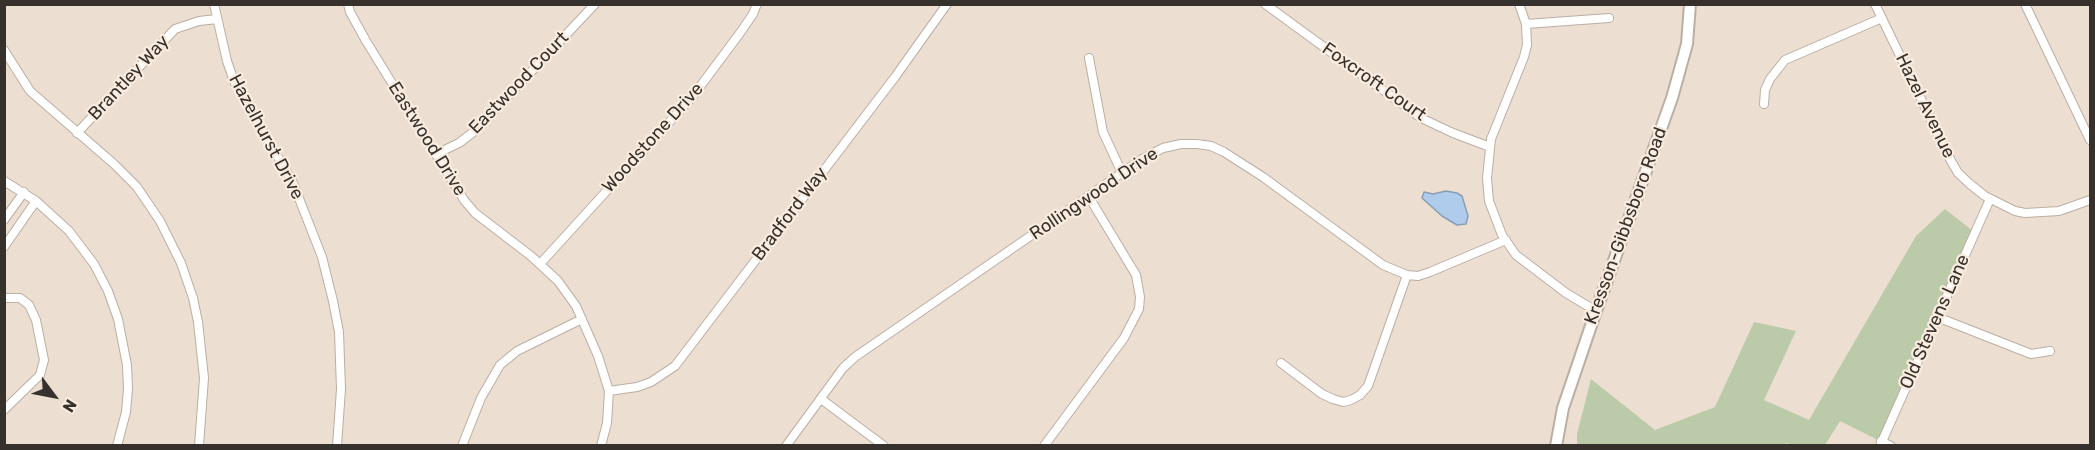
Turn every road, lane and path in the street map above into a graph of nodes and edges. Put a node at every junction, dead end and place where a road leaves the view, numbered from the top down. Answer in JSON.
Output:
{"nodes":[{"id":1,"x":214,"y":4,"type":"edge"},
{"id":2,"x":348,"y":4,"type":"edge"},
{"id":3,"x":595,"y":4,"type":"edge"},
{"id":4,"x":757,"y":4,"type":"edge"},
{"id":5,"x":947,"y":4,"type":"edge"},
{"id":6,"x":1265,"y":4,"type":"edge"},
{"id":7,"x":1519,"y":4,"type":"edge"},
{"id":8,"x":1690,"y":4,"type":"edge"},
{"id":9,"x":1875,"y":4,"type":"edge"},
{"id":10,"x":2025,"y":4,"type":"edge"},
{"id":11,"x":1609,"y":18,"type":"dead end"},
{"id":12,"x":1882,"y":18,"type":"junction"},
{"id":13,"x":217,"y":19,"type":"junction"},
{"id":14,"x":1526,"y":24,"type":"junction"},
{"id":15,"x":4,"y":50,"type":"edge"},
{"id":16,"x":1089,"y":58,"type":"dead end"},
{"id":17,"x":1764,"y":104,"type":"dead end"},
{"id":18,"x":77,"y":133,"type":"junction"},
{"id":19,"x":2091,"y":140,"type":"edge"},
{"id":20,"x":1490,"y":147,"type":"junction"},
{"id":21,"x":436,"y":154,"type":"junction"},
{"id":22,"x":1122,"y":173,"type":"junction"},
{"id":23,"x":4,"y":181,"type":"edge"},
{"id":24,"x":24,"y":192,"type":"junction"},
{"id":25,"x":1089,"y":197,"type":"junction"},
{"id":26,"x":1990,"y":199,"type":"junction"},
{"id":27,"x":2091,"y":200,"type":"edge"},
{"id":28,"x":36,"y":201,"type":"junction"},
{"id":29,"x":4,"y":220,"type":"edge"},
{"id":30,"x":1506,"y":240,"type":"junction"},
{"id":31,"x":4,"y":247,"type":"edge"},
{"id":32,"x":540,"y":264,"type":"junction"},
{"id":33,"x":1407,"y":274,"type":"junction"},
{"id":34,"x":4,"y":298,"type":"edge"},
{"id":35,"x":1596,"y":311,"type":"junction"},
{"id":36,"x":1936,"y":317,"type":"junction"},
{"id":37,"x":582,"y":319,"type":"junction"},
{"id":38,"x":2050,"y":351,"type":"dead end"},
{"id":39,"x":1281,"y":363,"type":"dead end"},
{"id":40,"x":609,"y":390,"type":"junction"},
{"id":41,"x":820,"y":399,"type":"junction"},
{"id":42,"x":4,"y":410,"type":"edge"},
{"id":43,"x":1880,"y":443,"type":"edge"},
{"id":44,"x":117,"y":446,"type":"edge"},
{"id":45,"x":199,"y":446,"type":"edge"},
{"id":46,"x":337,"y":446,"type":"edge"},
{"id":47,"x":462,"y":446,"type":"edge"},
{"id":48,"x":602,"y":446,"type":"edge"},
{"id":49,"x":786,"y":446,"type":"edge"},
{"id":50,"x":884,"y":446,"type":"edge"},
{"id":51,"x":1044,"y":446,"type":"edge"},
{"id":52,"x":1556,"y":446,"type":"edge"},
{"id":53,"x":1891,"y":446,"type":"edge"}],
"edges":[{"from":1,"to":13,"type":"street","name":"Hazelhurst Drive"},
{"from":2,"to":21,"type":"street","name":"Eastwood Drive"},
{"from":3,"to":21,"type":"street","name":"Eastwood Court"},
{"from":4,"to":32,"type":"street","name":"Woodstone Drive"},
{"from":5,"to":40,"type":"street","name":"Bradford Way"},
{"from":6,"to":20,"type":"street","name":"Foxcroft Court"},
{"from":7,"to":14,"type":"street"},
{"from":8,"to":35,"type":"street","name":"Kresson-Gibbsboro Road"},
{"from":9,"to":12,"type":"street","name":"Hazel Avenue"},
{"from":10,"to":19,"type":"street"},
{"from":11,"to":14,"type":"street"},
{"from":12,"to":17,"type":"street"},
{"from":12,"to":26,"type":"street","name":"Hazel Avenue"},
{"from":13,"to":18,"type":"street","name":"Brantley Way"},
{"from":13,"to":46,"type":"street","name":"Hazelhurst Drive"},
{"from":14,"to":20,"type":"street"},
{"from":15,"to":18,"type":"street"},
{"from":16,"to":22,"type":"street"},
{"from":18,"to":45,"type":"street"},
{"from":20,"to":30,"type":"street"},
{"from":21,"to":32,"type":"street","name":"Eastwood Drive"},
{"from":22,"to":25,"type":"street","name":"Rollingwood Drive"},
{"from":22,"to":33,"type":"street","name":"Rollingwood Drive"},
{"from":23,"to":24,"type":"street"},
{"from":24,"to":28,"type":"street"},
{"from":24,"to":29,"type":"street"},
{"from":25,"to":41,"type":"street","name":"Rollingwood Drive"},
{"from":25,"to":51,"type":"street"},
{"from":26,"to":27,"type":"street","name":"Hazel Avenue"},
{"from":26,"to":36,"type":"street","name":"Old Stevens Lane"},
{"from":28,"to":31,"type":"street"},
{"from":28,"to":44,"type":"street"},
{"from":30,"to":33,"type":"street"},
{"from":30,"to":35,"type":"street"},
{"from":32,"to":37,"type":"street","name":"Eastwood Drive"},
{"from":33,"to":39,"type":"street"},
{"from":34,"to":42,"type":"street"},
{"from":35,"to":52,"type":"street","name":"Kresson-Gibbsboro Road"},
{"from":36,"to":38,"type":"street"},
{"from":36,"to":43,"type":"street","name":"Old Stevens Lane"},
{"from":37,"to":40,"type":"street","name":"Eastwood Drive"},
{"from":37,"to":47,"type":"street"},
{"from":40,"to":48,"type":"street","name":"Eastwood Drive"},
{"from":41,"to":49,"type":"street","name":"Rollingwood Drive"},
{"from":41,"to":50,"type":"street"},
{"from":43,"to":53,"type":"street"}]}
